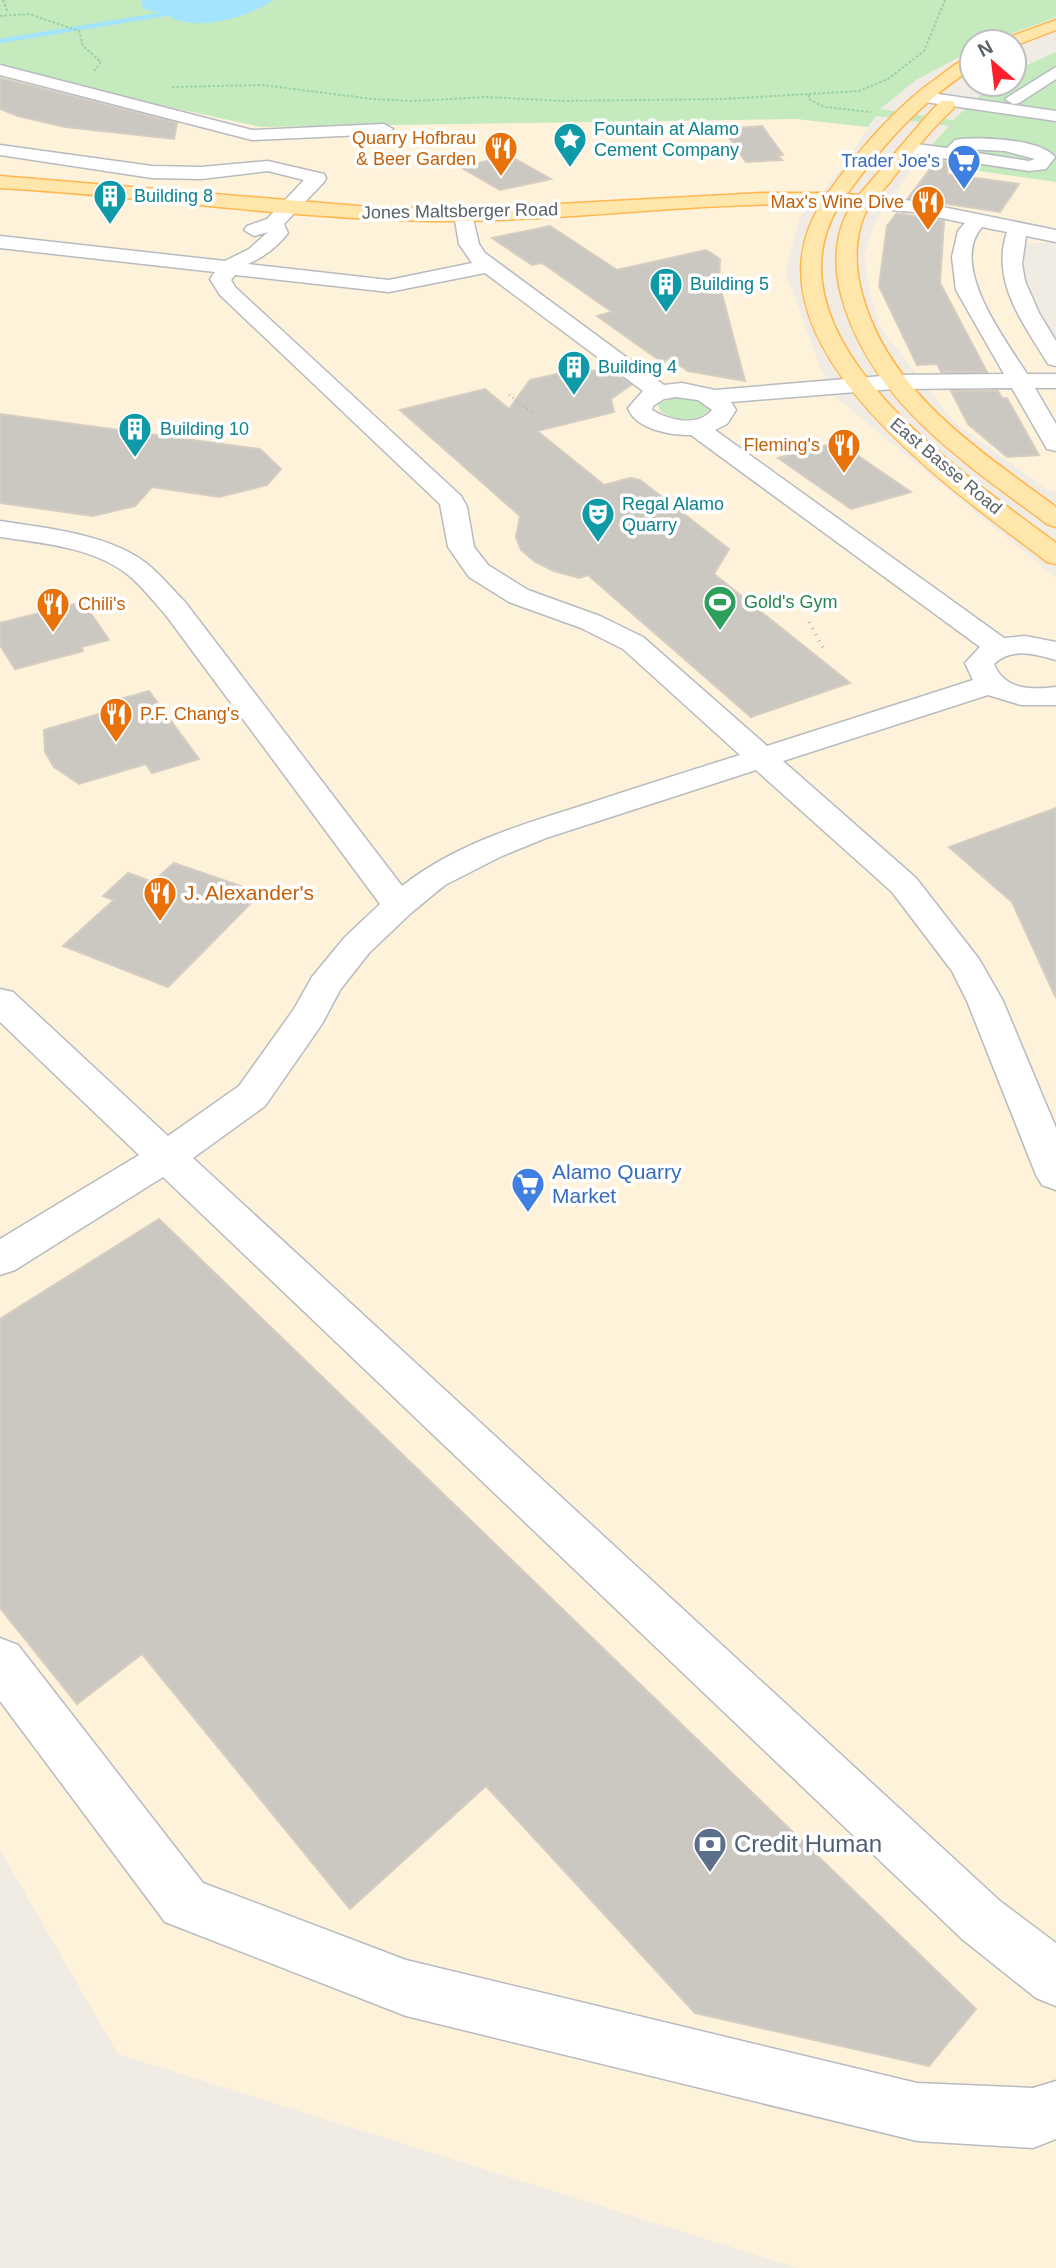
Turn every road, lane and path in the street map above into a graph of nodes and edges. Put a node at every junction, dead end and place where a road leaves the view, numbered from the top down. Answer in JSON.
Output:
{"nodes":[{"id":1,"x":3,"y":0,"type":"edge"},
{"id":2,"x":945,"y":0,"type":"edge"},
{"id":3,"x":8,"y":13,"type":"junction"},
{"id":4,"x":0,"y":16,"type":"edge"},
{"id":5,"x":1052,"y":29,"type":"edge"},
{"id":6,"x":1028,"y":36,"type":"edge"},
{"id":7,"x":1056,"y":42,"type":"edge"},
{"id":8,"x":1035,"y":50,"type":"dead end"},
{"id":9,"x":0,"y":70,"type":"edge"},
{"id":10,"x":958,"y":72,"type":"edge"},
{"id":11,"x":1056,"y":72,"type":"edge"},
{"id":12,"x":96,"y":77,"type":"dead end"},
{"id":13,"x":164,"y":87,"type":"dead end"},
{"id":14,"x":809,"y":94,"type":"junction"},
{"id":15,"x":958,"y":95,"type":"edge"},
{"id":16,"x":924,"y":97,"type":"junction"},
{"id":17,"x":1013,"y":99,"type":"dead end"},
{"id":18,"x":951,"y":101,"type":"junction"},
{"id":19,"x":879,"y":113,"type":"dead end"},
{"id":20,"x":1056,"y":116,"type":"edge"},
{"id":21,"x":384,"y":129,"type":"dead end"},
{"id":22,"x":265,"y":134,"type":"junction"},
{"id":23,"x":908,"y":148,"type":"junction"},
{"id":24,"x":0,"y":150,"type":"edge"},
{"id":25,"x":951,"y":155,"type":"dead end"},
{"id":26,"x":268,"y":166,"type":"junction"},
{"id":27,"x":0,"y":170,"type":"edge"},
{"id":28,"x":0,"y":182,"type":"edge"},
{"id":29,"x":57,"y":184,"type":"junction"},
{"id":30,"x":831,"y":198,"type":"junction"},
{"id":31,"x":727,"y":201,"type":"junction"},
{"id":32,"x":864,"y":201,"type":"junction"},
{"id":33,"x":464,"y":214,"type":"junction"},
{"id":34,"x":281,"y":216,"type":"junction"},
{"id":35,"x":977,"y":221,"type":"junction"},
{"id":36,"x":806,"y":223,"type":"junction"},
{"id":37,"x":1018,"y":230,"type":"junction"},
{"id":38,"x":1056,"y":236,"type":"edge"},
{"id":39,"x":0,"y":242,"type":"edge"},
{"id":40,"x":232,"y":265,"type":"junction"},
{"id":41,"x":487,"y":266,"type":"junction"},
{"id":42,"x":1056,"y":359,"type":"edge"},
{"id":43,"x":1056,"y":383,"type":"edge"},
{"id":44,"x":1020,"y":385,"type":"junction"},
{"id":45,"x":900,"y":388,"type":"junction"},
{"id":46,"x":865,"y":391,"type":"junction"},
{"id":47,"x":660,"y":393,"type":"junction"},
{"id":48,"x":719,"y":404,"type":"junction"},
{"id":49,"x":696,"y":427,"type":"junction"},
{"id":50,"x":1056,"y":443,"type":"edge"},
{"id":51,"x":1056,"y":519,"type":"edge"},
{"id":52,"x":0,"y":529,"type":"edge"},
{"id":53,"x":1056,"y":556,"type":"edge"},
{"id":54,"x":999,"y":647,"type":"junction"},
{"id":55,"x":1056,"y":651,"type":"edge"},
{"id":56,"x":991,"y":684,"type":"junction"},
{"id":57,"x":1056,"y":696,"type":"edge"},
{"id":58,"x":763,"y":757,"type":"junction"},
{"id":59,"x":399,"y":905,"type":"junction"},
{"id":60,"x":0,"y":1001,"type":"edge"},
{"id":61,"x":166,"y":1157,"type":"junction"},
{"id":62,"x":1056,"y":1175,"type":"edge"},
{"id":63,"x":0,"y":1259,"type":"edge"},
{"id":64,"x":0,"y":1661,"type":"edge"},
{"id":65,"x":1056,"y":1978,"type":"edge"},
{"id":66,"x":1056,"y":2110,"type":"edge"}],
"edges":[{"from":1,"to":3,"type":"path"},
{"from":2,"to":14,"type":"path"},
{"from":3,"to":4,"type":"path"},
{"from":3,"to":12,"type":"path"},
{"from":5,"to":6,"type":"main road"},
{"from":7,"to":8,"type":"main road"},
{"from":9,"to":22,"type":"lane"},
{"from":10,"to":16,"type":"main road","name":"East Basse Road"},
{"from":11,"to":17,"type":"lane"},
{"from":13,"to":14,"type":"path"},
{"from":14,"to":19,"type":"path"},
{"from":15,"to":18,"type":"main road","name":"East Basse Road"},
{"from":16,"to":18,"type":"lane"},
{"from":16,"to":30,"type":"main road","name":"East Basse Road"},
{"from":18,"to":20,"type":"lane"},
{"from":18,"to":23,"type":"main road","name":"East Basse Road"},
{"from":21,"to":22,"type":"lane"},
{"from":22,"to":26,"type":"lane"},
{"from":23,"to":25,"type":"lane"},
{"from":23,"to":32,"type":"main road","name":"East Basse Road"},
{"from":24,"to":26,"type":"lane"},
{"from":26,"to":34,"type":"lane"},
{"from":27,"to":29,"type":"main road","name":"Jones Maltsberger Road"},
{"from":28,"to":29,"type":"main road","name":"Jones Maltsberger Road"},
{"from":29,"to":34,"type":"main road","name":"Jones Maltsberger Road"},
{"from":30,"to":31,"type":"main road","name":"Jones Maltsberger Road"},
{"from":30,"to":32,"type":"main road","name":"Jones Maltsberger Road"},
{"from":30,"to":36,"type":"main road","name":"East Basse Road"},
{"from":31,"to":33,"type":"main road","name":"Jones Maltsberger Road"},
{"from":31,"to":36,"type":"main road"},
{"from":32,"to":35,"type":"lane"},
{"from":32,"to":45,"type":"main road","name":"East Basse Road"},
{"from":33,"to":34,"type":"main road","name":"Jones Maltsberger Road"},
{"from":33,"to":41,"type":"lane"},
{"from":34,"to":40,"type":"lane"},
{"from":35,"to":37,"type":"lane"},
{"from":35,"to":44,"type":"lane"},
{"from":36,"to":46,"type":"main road","name":"East Basse Road"},
{"from":37,"to":38,"type":"lane"},
{"from":37,"to":42,"type":"lane"},
{"from":39,"to":40,"type":"lane"},
{"from":40,"to":41,"type":"lane"},
{"from":40,"to":58,"type":"lane"},
{"from":41,"to":47,"type":"lane"},
{"from":43,"to":44,"type":"lane"},
{"from":44,"to":45,"type":"lane"},
{"from":44,"to":50,"type":"lane"},
{"from":45,"to":46,"type":"lane"},
{"from":45,"to":51,"type":"main road","name":"East Basse Road"},
{"from":46,"to":48,"type":"lane"},
{"from":46,"to":53,"type":"main road","name":"East Basse Road"},
{"from":47,"to":48,"type":"lane"},
{"from":47,"to":49,"type":"lane"},
{"from":48,"to":49,"type":"lane"},
{"from":49,"to":54,"type":"lane"},
{"from":52,"to":59,"type":"lane"},
{"from":54,"to":55,"type":"lane"},
{"from":54,"to":56,"type":"lane"},
{"from":56,"to":57,"type":"lane"},
{"from":56,"to":58,"type":"lane"},
{"from":58,"to":59,"type":"lane"},
{"from":58,"to":62,"type":"lane"},
{"from":59,"to":61,"type":"lane"},
{"from":60,"to":61,"type":"lane"},
{"from":61,"to":63,"type":"lane"},
{"from":61,"to":65,"type":"lane"},
{"from":64,"to":66,"type":"lane"}]}
